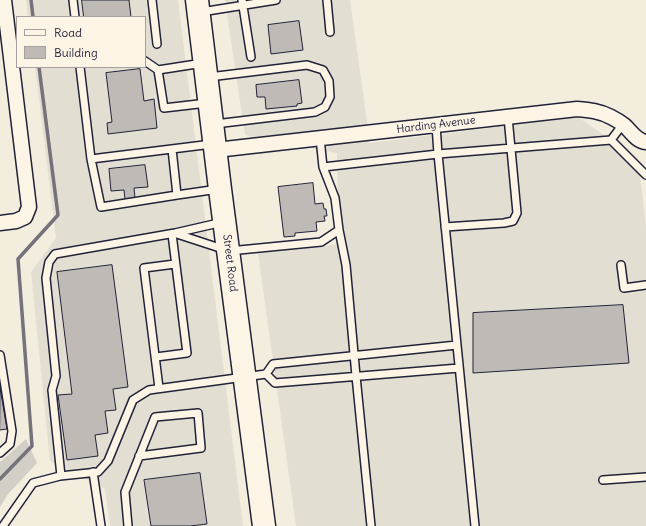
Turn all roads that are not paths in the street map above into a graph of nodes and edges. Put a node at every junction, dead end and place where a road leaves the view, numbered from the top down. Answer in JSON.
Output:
{"nodes":[{"id":1,"x":4,"y":0,"type":"edge"},
{"id":2,"x":73,"y":0,"type":"edge"},
{"id":3,"x":152,"y":0,"type":"edge"},
{"id":4,"x":276,"y":0,"type":"edge"},
{"id":5,"x":327,"y":0,"type":"edge"},
{"id":6,"x":243,"y":3,"type":"edge"},
{"id":7,"x":198,"y":6,"type":"edge"},
{"id":8,"x":75,"y":16,"type":"edge"},
{"id":9,"x":330,"y":32,"type":"dead end"},
{"id":10,"x":157,"y":44,"type":"dead end"},
{"id":11,"x":251,"y":57,"type":"dead end"},
{"id":12,"x":146,"y":62,"type":"edge"},
{"id":13,"x":80,"y":68,"type":"edge"},
{"id":14,"x":158,"y":70,"type":"junction"},
{"id":15,"x":206,"y":70,"type":"junction"},
{"id":16,"x":210,"y":102,"type":"junction"},
{"id":17,"x":508,"y":117,"type":"junction"},
{"id":18,"x":623,"y":124,"type":"junction"},
{"id":19,"x":436,"y":125,"type":"junction"},
{"id":20,"x":320,"y":138,"type":"junction"},
{"id":21,"x":215,"y":139,"type":"junction"},
{"id":22,"x":611,"y":140,"type":"junction"},
{"id":23,"x":646,"y":142,"type":"edge"},
{"id":24,"x":511,"y":148,"type":"junction"},
{"id":25,"x":172,"y":149,"type":"junction"},
{"id":26,"x":438,"y":154,"type":"junction"},
{"id":27,"x":91,"y":159,"type":"junction"},
{"id":28,"x":323,"y":167,"type":"junction"},
{"id":29,"x":646,"y":175,"type":"edge"},
{"id":30,"x":220,"y":189,"type":"junction"},
{"id":31,"x":177,"y":195,"type":"junction"},
{"id":32,"x":225,"y":222,"type":"junction"},
{"id":33,"x":0,"y":223,"type":"edge"},
{"id":34,"x":445,"y":227,"type":"junction"},
{"id":35,"x":339,"y":230,"type":"junction"},
{"id":36,"x":173,"y":234,"type":"junction"},
{"id":37,"x":229,"y":251,"type":"junction"},
{"id":38,"x":175,"y":264,"type":"junction"},
{"id":39,"x":621,"y":265,"type":"dead end"},
{"id":40,"x":646,"y":285,"type":"edge"},
{"id":41,"x":457,"y":345,"type":"junction"},
{"id":42,"x":0,"y":355,"type":"edge"},
{"id":43,"x":354,"y":356,"type":"junction"},
{"id":44,"x":156,"y":357,"type":"junction"},
{"id":45,"x":459,"y":368,"type":"junction"},
{"id":46,"x":255,"y":375,"type":"junction"},
{"id":47,"x":356,"y":376,"type":"junction"},
{"id":48,"x":159,"y":388,"type":"junction"},
{"id":49,"x":0,"y":453,"type":"edge"},
{"id":50,"x":140,"y":456,"type":"junction"},
{"id":51,"x":93,"y":472,"type":"junction"},
{"id":52,"x":61,"y":476,"type":"junction"},
{"id":53,"x":646,"y":477,"type":"edge"},
{"id":54,"x":603,"y":480,"type":"dead end"},
{"id":55,"x":3,"y":526,"type":"edge"},
{"id":56,"x":101,"y":526,"type":"edge"},
{"id":57,"x":128,"y":526,"type":"edge"},
{"id":58,"x":264,"y":526,"type":"edge"},
{"id":59,"x":371,"y":526,"type":"edge"},
{"id":60,"x":475,"y":526,"type":"edge"}],
"edges":[{"from":1,"to":33,"type":"street"},
{"from":2,"to":8,"type":"lane"},
{"from":3,"to":10,"type":"lane"},
{"from":4,"to":6,"type":"lane"},
{"from":5,"to":9,"type":"lane"},
{"from":6,"to":7,"type":"lane"},
{"from":6,"to":11,"type":"lane"},
{"from":7,"to":15,"type":"main road","name":"Street Road"},
{"from":12,"to":14,"type":"lane"},
{"from":13,"to":27,"type":"lane"},
{"from":14,"to":15,"type":"lane"},
{"from":14,"to":16,"type":"lane"},
{"from":15,"to":16,"type":"main road","name":"Street Road"},
{"from":15,"to":21,"type":"lane"},
{"from":16,"to":21,"type":"main road","name":"Street Road"},
{"from":17,"to":18,"type":"street","name":"Harding Avenue"},
{"from":17,"to":19,"type":"street","name":"Harding Avenue"},
{"from":17,"to":24,"type":"lane"},
{"from":18,"to":22,"type":"lane"},
{"from":18,"to":23,"type":"street","name":"Harding Avenue"},
{"from":19,"to":20,"type":"street","name":"Harding Avenue"},
{"from":19,"to":26,"type":"lane"},
{"from":20,"to":21,"type":"street","name":"Harding Avenue"},
{"from":20,"to":28,"type":"lane"},
{"from":21,"to":25,"type":"lane"},
{"from":21,"to":30,"type":"main road","name":"Street Road"},
{"from":22,"to":24,"type":"lane"},
{"from":22,"to":29,"type":"lane"},
{"from":24,"to":26,"type":"lane"},
{"from":24,"to":34,"type":"lane"},
{"from":25,"to":27,"type":"lane"},
{"from":25,"to":31,"type":"lane"},
{"from":26,"to":28,"type":"lane"},
{"from":26,"to":34,"type":"lane"},
{"from":27,"to":31,"type":"lane"},
{"from":28,"to":35,"type":"lane"},
{"from":30,"to":31,"type":"lane"},
{"from":30,"to":32,"type":"main road","name":"Street Road"},
{"from":32,"to":36,"type":"lane"},
{"from":32,"to":37,"type":"main road","name":"Street Road"},
{"from":34,"to":41,"type":"lane"},
{"from":35,"to":37,"type":"lane"},
{"from":35,"to":43,"type":"lane"},
{"from":36,"to":37,"type":"lane"},
{"from":36,"to":38,"type":"lane"},
{"from":36,"to":52,"type":"lane"},
{"from":37,"to":46,"type":"main road","name":"Street Road"},
{"from":38,"to":44,"type":"lane"},
{"from":38,"to":44,"type":"lane"},
{"from":39,"to":40,"type":"lane"},
{"from":41,"to":43,"type":"lane"},
{"from":41,"to":45,"type":"lane"},
{"from":42,"to":49,"type":"lane"},
{"from":43,"to":46,"type":"lane"},
{"from":43,"to":47,"type":"lane"},
{"from":44,"to":48,"type":"lane"},
{"from":45,"to":47,"type":"lane"},
{"from":45,"to":60,"type":"lane"},
{"from":46,"to":47,"type":"lane"},
{"from":46,"to":48,"type":"lane"},
{"from":46,"to":58,"type":"main road","name":"Street Road"},
{"from":47,"to":59,"type":"lane"},
{"from":48,"to":51,"type":"lane"},
{"from":50,"to":50,"type":"lane"},
{"from":50,"to":57,"type":"lane"},
{"from":51,"to":52,"type":"lane"},
{"from":51,"to":56,"type":"lane"},
{"from":52,"to":55,"type":"lane"},
{"from":53,"to":54,"type":"lane"}]}
